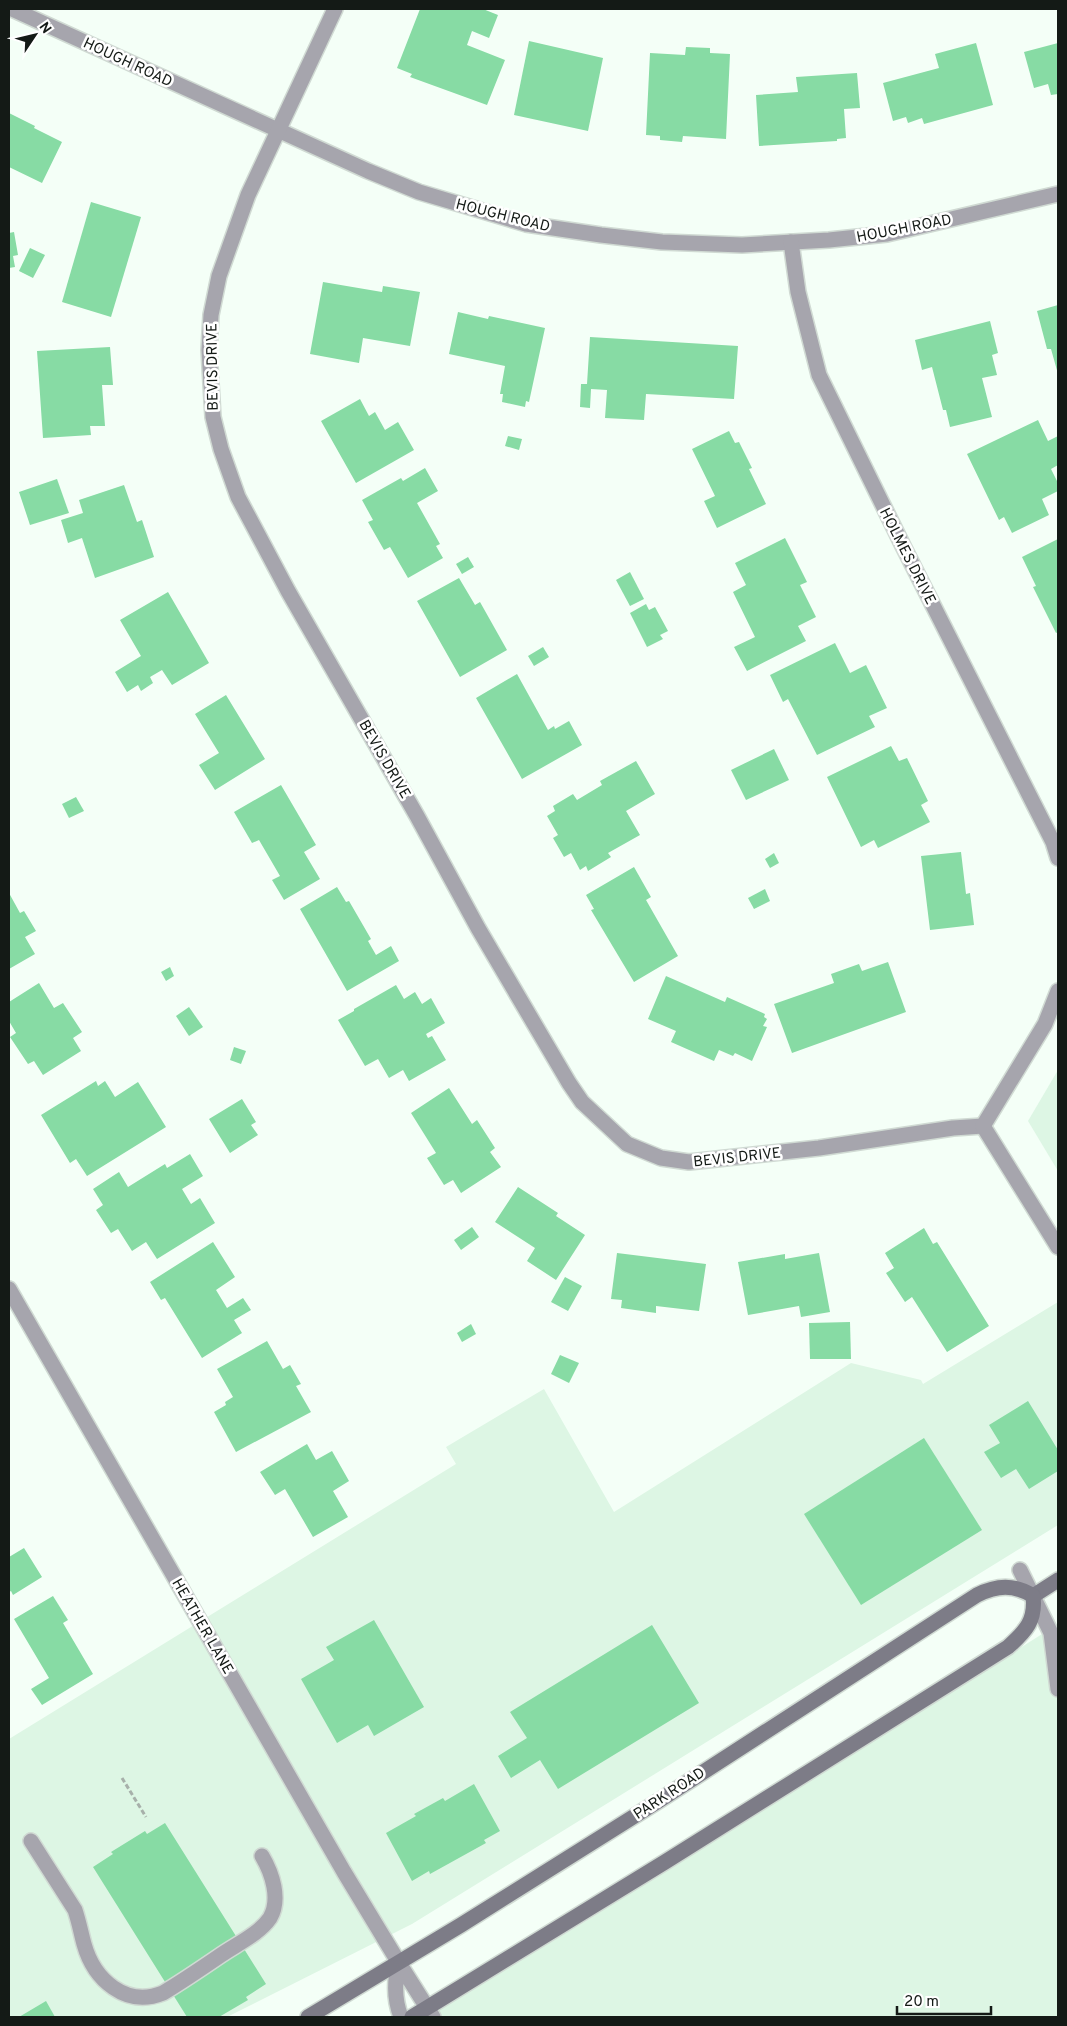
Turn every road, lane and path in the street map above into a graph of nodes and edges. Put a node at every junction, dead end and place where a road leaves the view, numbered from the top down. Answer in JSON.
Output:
{"nodes":[{"id":1,"x":12,"y":9,"type":"edge"},
{"id":2,"x":335,"y":9,"type":"edge"},
{"id":3,"x":278,"y":131,"type":"junction"},
{"id":4,"x":1058,"y":194,"type":"edge"},
{"id":5,"x":791,"y":242,"type":"junction"},
{"id":6,"x":1058,"y":858,"type":"edge"},
{"id":7,"x":1058,"y":991,"type":"edge"},
{"id":8,"x":983,"y":1126,"type":"junction"},
{"id":9,"x":1058,"y":1247,"type":"edge"},
{"id":10,"x":9,"y":1289,"type":"edge"},
{"id":11,"x":1020,"y":1570,"type":"dead end"},
{"id":12,"x":1058,"y":1580,"type":"edge"},
{"id":13,"x":1033,"y":1596,"type":"junction"},
{"id":14,"x":1058,"y":1690,"type":"edge"},
{"id":15,"x":122,"y":1778,"type":"dead end"},
{"id":16,"x":146,"y":1816,"type":"dead end"},
{"id":17,"x":31,"y":1841,"type":"dead end"},
{"id":18,"x":262,"y":1856,"type":"dead end"},
{"id":19,"x":399,"y":1963,"type":"junction"},
{"id":20,"x":430,"y":2012,"type":"edge"},
{"id":21,"x":308,"y":2017,"type":"edge"},
{"id":22,"x":401,"y":2017,"type":"edge"},
{"id":23,"x":412,"y":2017,"type":"edge"}],
"edges":[{"from":1,"to":3,"type":"street","name":"HOUGH ROAD"},
{"from":2,"to":3,"type":"street","name":"BEVIS DRIVE"},
{"from":3,"to":5,"type":"street","name":"HOUGH ROAD"},
{"from":3,"to":8,"type":"street","name":"BEVIS DRIVE"},
{"from":4,"to":5,"type":"street","name":"HOUGH ROAD"},
{"from":5,"to":6,"type":"street","name":"HOLMES DRIVE"},
{"from":7,"to":8,"type":"street"},
{"from":8,"to":9,"type":"street"},
{"from":10,"to":19,"type":"street","name":"HEATHER LANE"},
{"from":11,"to":13,"type":"street"},
{"from":12,"to":13,"type":"main road"},
{"from":13,"to":14,"type":"street"},
{"from":13,"to":19,"type":"main road","name":"PARK ROAD"},
{"from":13,"to":20,"type":"main road"},
{"from":15,"to":16,"type":"path"},
{"from":17,"to":18,"type":"street"},
{"from":19,"to":20,"type":"street","name":"HEATHER LANE"},
{"from":19,"to":21,"type":"main road","name":"PARK ROAD"},
{"from":19,"to":22,"type":"street"},
{"from":20,"to":23,"type":"main road"}]}
